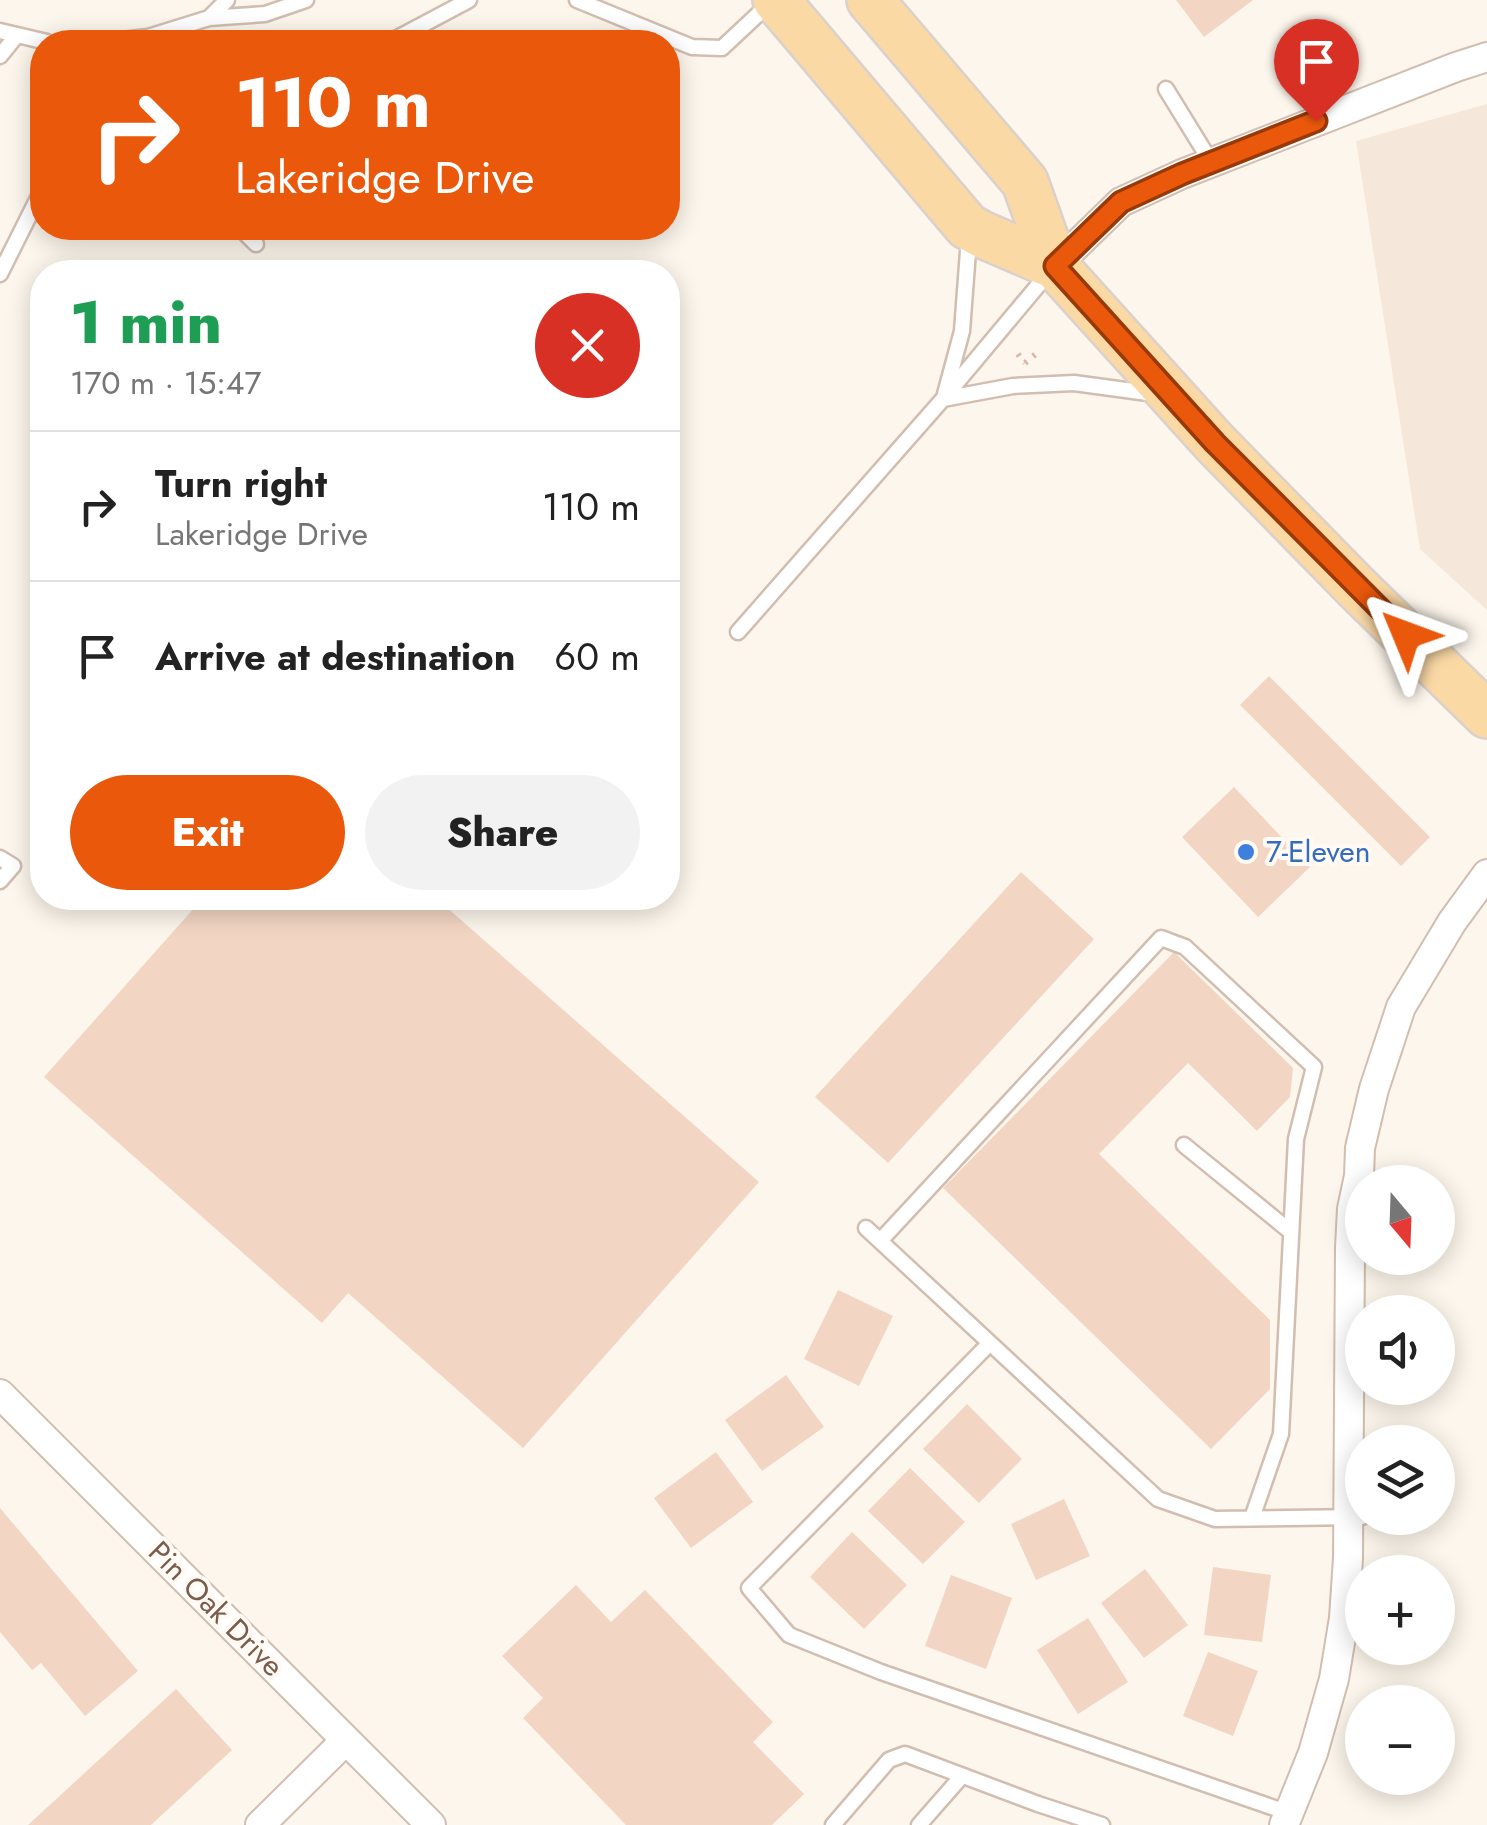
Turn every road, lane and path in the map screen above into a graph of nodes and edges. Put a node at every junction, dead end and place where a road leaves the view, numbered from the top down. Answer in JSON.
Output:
{"nodes":[{"id":1,"x":227,"y":0,"type":"edge"},
{"id":2,"x":306,"y":0,"type":"edge"},
{"id":3,"x":469,"y":0,"type":"edge"},
{"id":4,"x":577,"y":0,"type":"edge"},
{"id":5,"x":775,"y":0,"type":"edge"},
{"id":6,"x":870,"y":0,"type":"edge"},
{"id":7,"x":209,"y":18,"type":"junction"},
{"id":8,"x":188,"y":30,"type":"edge"},
{"id":9,"x":413,"y":30,"type":"edge"},
{"id":10,"x":649,"y":30,"type":"edge"},
{"id":11,"x":0,"y":31,"type":"edge"},
{"id":12,"x":17,"y":35,"type":"junction"},
{"id":13,"x":30,"y":38,"type":"edge"},
{"id":14,"x":680,"y":43,"type":"edge"},
{"id":15,"x":0,"y":56,"type":"edge"},
{"id":16,"x":1487,"y":57,"type":"edge"},
{"id":17,"x":1166,"y":90,"type":"dead end"},
{"id":18,"x":1211,"y":162,"type":"junction"},
{"id":19,"x":30,"y":214,"type":"edge"},
{"id":20,"x":967,"y":226,"type":"junction"},
{"id":21,"x":252,"y":240,"type":"edge"},
{"id":22,"x":256,"y":244,"type":"dead end"},
{"id":23,"x":1055,"y":266,"type":"junction"},
{"id":24,"x":0,"y":274,"type":"edge"},
{"id":25,"x":1018,"y":354,"type":"dead end"},
{"id":26,"x":1025,"y":363,"type":"dead end"},
{"id":27,"x":1172,"y":396,"type":"junction"},
{"id":28,"x":943,"y":399,"type":"junction"},
{"id":29,"x":738,"y":632,"type":"dead end"},
{"id":30,"x":1487,"y":714,"type":"edge"},
{"id":31,"x":0,"y":858,"type":"edge"},
{"id":32,"x":1487,"y":874,"type":"edge"},
{"id":33,"x":0,"y":880,"type":"edge"},
{"id":34,"x":1184,"y":1146,"type":"dead end"},
{"id":35,"x":866,"y":1228,"type":"dead end"},
{"id":36,"x":1290,"y":1232,"type":"junction"},
{"id":37,"x":880,"y":1241,"type":"junction"},
{"id":38,"x":990,"y":1343,"type":"junction"},
{"id":39,"x":0,"y":1394,"type":"edge"},
{"id":40,"x":1353,"y":1425,"type":"edge"},
{"id":41,"x":1345,"y":1517,"type":"edge"},
{"id":42,"x":1252,"y":1518,"type":"junction"},
{"id":43,"x":1353,"y":1535,"type":"edge"},
{"id":44,"x":346,"y":1740,"type":"junction"},
{"id":45,"x":962,"y":1776,"type":"junction"},
{"id":46,"x":1287,"y":1819,"type":"edge"},
{"id":47,"x":260,"y":1825,"type":"edge"},
{"id":48,"x":431,"y":1825,"type":"edge"},
{"id":49,"x":833,"y":1825,"type":"edge"},
{"id":50,"x":918,"y":1825,"type":"edge"},
{"id":51,"x":1102,"y":1825,"type":"edge"}],
"edges":[{"from":1,"to":7,"type":"lane"},
{"from":2,"to":7,"type":"lane"},
{"from":3,"to":9,"type":"lane"},
{"from":4,"to":10,"type":"lane"},
{"from":5,"to":14,"type":"lane"},
{"from":5,"to":20,"type":"main road"},
{"from":6,"to":23,"type":"main road"},
{"from":7,"to":8,"type":"lane"},
{"from":11,"to":12,"type":"lane"},
{"from":12,"to":13,"type":"lane"},
{"from":12,"to":15,"type":"lane"},
{"from":16,"to":18,"type":"street"},
{"from":17,"to":18,"type":"lane"},
{"from":18,"to":23,"type":"street"},
{"from":19,"to":24,"type":"lane"},
{"from":20,"to":23,"type":"main road"},
{"from":20,"to":28,"type":"lane"},
{"from":21,"to":22,"type":"lane"},
{"from":23,"to":27,"type":"main road"},
{"from":23,"to":28,"type":"lane"},
{"from":25,"to":26,"type":"path"},
{"from":27,"to":28,"type":"lane"},
{"from":27,"to":30,"type":"main road"},
{"from":28,"to":29,"type":"lane"},
{"from":31,"to":33,"type":"lane"},
{"from":32,"to":40,"type":"street"},
{"from":34,"to":36,"type":"lane"},
{"from":35,"to":37,"type":"lane"},
{"from":36,"to":37,"type":"lane"},
{"from":36,"to":42,"type":"lane"},
{"from":37,"to":38,"type":"lane"},
{"from":38,"to":42,"type":"lane"},
{"from":38,"to":46,"type":"lane"},
{"from":39,"to":44,"type":"street","name":"Pin Oak Drive"},
{"from":41,"to":42,"type":"lane"},
{"from":43,"to":46,"type":"street"},
{"from":44,"to":47,"type":"street"},
{"from":44,"to":48,"type":"street","name":"Pin Oak Drive"},
{"from":45,"to":49,"type":"lane"},
{"from":45,"to":50,"type":"lane"},
{"from":45,"to":51,"type":"lane"}]}
